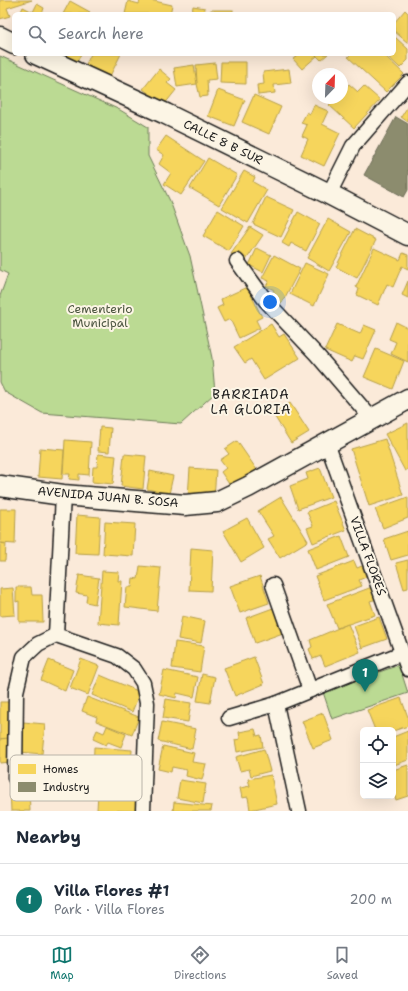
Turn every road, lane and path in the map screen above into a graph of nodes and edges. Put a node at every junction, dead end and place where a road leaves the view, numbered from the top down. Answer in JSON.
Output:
{"nodes":[{"id":1,"x":0,"y":37,"type":"edge"},
{"id":2,"x":12,"y":43,"type":"edge"},
{"id":3,"x":40,"y":56,"type":"edge"},
{"id":4,"x":408,"y":83,"type":"edge"},
{"id":5,"x":329,"y":194,"type":"junction"},
{"id":6,"x":408,"y":235,"type":"edge"},
{"id":7,"x":237,"y":261,"type":"dead end"},
{"id":8,"x":408,"y":399,"type":"edge"},
{"id":9,"x":372,"y":419,"type":"junction"},
{"id":10,"x":327,"y":443,"type":"junction"},
{"id":11,"x":0,"y":486,"type":"edge"},
{"id":12,"x":63,"y":495,"type":"junction"},
{"id":13,"x":273,"y":585,"type":"dead end"},
{"id":14,"x":56,"y":635,"type":"junction"},
{"id":15,"x":402,"y":653,"type":"junction"},
{"id":16,"x":408,"y":669,"type":"edge"},
{"id":17,"x":310,"y":690,"type":"junction"},
{"id":18,"x":276,"y":704,"type":"junction"},
{"id":19,"x":229,"y":718,"type":"dead end"},
{"id":20,"x":16,"y":755,"type":"edge"},
{"id":21,"x":143,"y":811,"type":"edge"},
{"id":22,"x":299,"y":811,"type":"edge"}],
"edges":[{"from":1,"to":2,"type":"street"},
{"from":3,"to":5,"type":"street","name":"CALLE 8 B SUR"},
{"from":4,"to":5,"type":"street"},
{"from":5,"to":6,"type":"street","name":"CALLE 8 B SUR"},
{"from":7,"to":9,"type":"street"},
{"from":8,"to":9,"type":"street"},
{"from":9,"to":10,"type":"street"},
{"from":10,"to":12,"type":"street","name":"AVENIDA JUAN B. SOSA"},
{"from":10,"to":15,"type":"street","name":"VILLA FLORES"},
{"from":11,"to":12,"type":"street","name":"AVENIDA JUAN B. SOSA"},
{"from":12,"to":14,"type":"street"},
{"from":13,"to":17,"type":"street"},
{"from":14,"to":20,"type":"street"},
{"from":14,"to":21,"type":"street"},
{"from":15,"to":16,"type":"street","name":"VILLA FLORES"},
{"from":15,"to":17,"type":"street"},
{"from":17,"to":18,"type":"street"},
{"from":18,"to":19,"type":"street"},
{"from":18,"to":22,"type":"street"}]}
